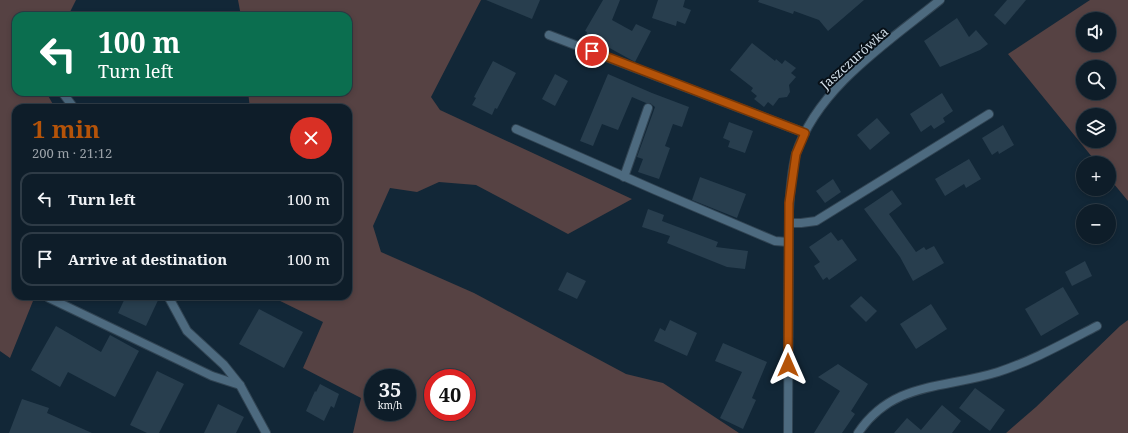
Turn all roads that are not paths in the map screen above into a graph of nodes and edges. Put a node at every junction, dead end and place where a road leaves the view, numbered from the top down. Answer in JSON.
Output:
{"nodes":[{"id":1,"x":940,"y":0,"type":"edge"},
{"id":2,"x":550,"y":35,"type":"dead end"},
{"id":3,"x":648,"y":108,"type":"dead end"},
{"id":4,"x":989,"y":114,"type":"dead end"},
{"id":5,"x":516,"y":129,"type":"dead end"},
{"id":6,"x":805,"y":133,"type":"junction"},
{"id":7,"x":624,"y":177,"type":"junction"},
{"id":8,"x":789,"y":223,"type":"junction"},
{"id":9,"x":788,"y":242,"type":"junction"},
{"id":10,"x":53,"y":300,"type":"edge"},
{"id":11,"x":170,"y":300,"type":"edge"},
{"id":12,"x":1097,"y":326,"type":"dead end"},
{"id":13,"x":240,"y":385,"type":"junction"},
{"id":14,"x":266,"y":433,"type":"edge"},
{"id":15,"x":788,"y":433,"type":"edge"},
{"id":16,"x":858,"y":433,"type":"edge"}],
"edges":[{"from":1,"to":6,"type":"street","name":"Jaszczurówka"},
{"from":2,"to":6,"type":"street"},
{"from":3,"to":7,"type":"street"},
{"from":4,"to":8,"type":"street"},
{"from":5,"to":7,"type":"street"},
{"from":6,"to":8,"type":"street","name":"Jaszczurówka"},
{"from":7,"to":9,"type":"street"},
{"from":8,"to":9,"type":"street","name":"Jaszczurówka"},
{"from":9,"to":15,"type":"street","name":"Jaszczurówka"},
{"from":10,"to":13,"type":"street"},
{"from":11,"to":13,"type":"street"},
{"from":12,"to":16,"type":"street"},
{"from":13,"to":14,"type":"street"}]}
